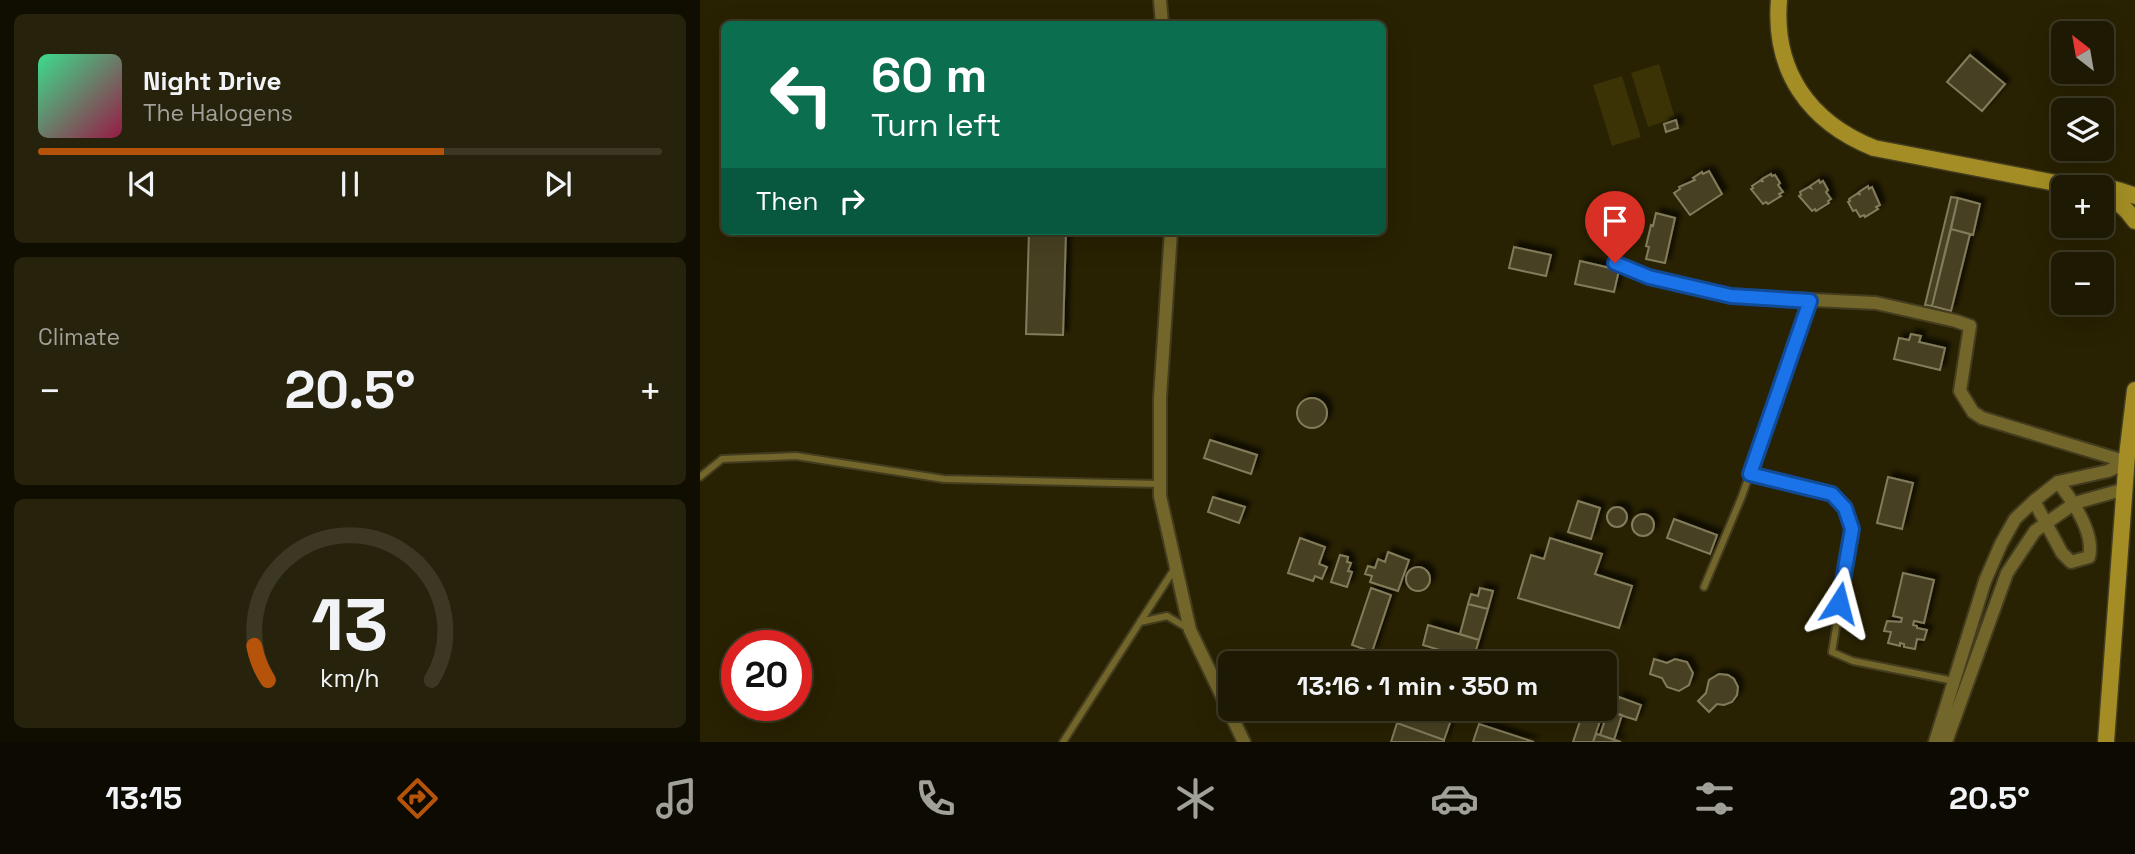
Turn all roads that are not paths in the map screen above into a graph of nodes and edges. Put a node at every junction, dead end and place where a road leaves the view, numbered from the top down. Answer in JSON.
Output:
{"nodes":[{"id":1,"x":1160,"y":0,"type":"edge"},
{"id":2,"x":1779,"y":0,"type":"edge"},
{"id":3,"x":1162,"y":21,"type":"edge"},
{"id":4,"x":2051,"y":182,"type":"edge"},
{"id":5,"x":2114,"y":188,"type":"edge"},
{"id":6,"x":2135,"y":196,"type":"edge"},
{"id":7,"x":2114,"y":200,"type":"edge"},
{"id":8,"x":2135,"y":221,"type":"edge"},
{"id":9,"x":1171,"y":235,"type":"edge"},
{"id":10,"x":1615,"y":263,"type":"dead end"},
{"id":11,"x":1810,"y":301,"type":"junction"},
{"id":12,"x":2135,"y":390,"type":"edge"},
{"id":13,"x":2127,"y":462,"type":"junction"},
{"id":14,"x":1750,"y":474,"type":"junction"},
{"id":15,"x":700,"y":477,"type":"edge"},
{"id":16,"x":2057,"y":482,"type":"junction"},
{"id":17,"x":1160,"y":484,"type":"junction"},
{"id":18,"x":2125,"y":489,"type":"junction"},
{"id":19,"x":2034,"y":501,"type":"junction"},
{"id":20,"x":2075,"y":503,"type":"junction"},
{"id":21,"x":2047,"y":523,"type":"junction"},
{"id":22,"x":1176,"y":566,"type":"junction"},
{"id":23,"x":1704,"y":587,"type":"dead end"},
{"id":24,"x":1139,"y":622,"type":"junction"},
{"id":25,"x":1190,"y":630,"type":"junction"},
{"id":26,"x":1955,"y":681,"type":"junction"},
{"id":27,"x":1063,"y":742,"type":"edge"},
{"id":28,"x":1244,"y":742,"type":"edge"},
{"id":29,"x":1935,"y":742,"type":"edge"},
{"id":30,"x":1946,"y":742,"type":"edge"},
{"id":31,"x":2106,"y":742,"type":"edge"}],
"edges":[{"from":1,"to":3,"type":"street"},
{"from":2,"to":4,"type":"street"},
{"from":5,"to":6,"type":"street"},
{"from":7,"to":8,"type":"street"},
{"from":9,"to":17,"type":"street"},
{"from":10,"to":11,"type":"street"},
{"from":11,"to":13,"type":"street"},
{"from":11,"to":14,"type":"lane"},
{"from":12,"to":13,"type":"street"},
{"from":13,"to":16,"type":"street"},
{"from":13,"to":18,"type":"street"},
{"from":14,"to":23,"type":"lane"},
{"from":14,"to":26,"type":"lane"},
{"from":15,"to":17,"type":"lane"},
{"from":16,"to":19,"type":"street"},
{"from":16,"to":20,"type":"street"},
{"from":17,"to":22,"type":"street"},
{"from":18,"to":20,"type":"street"},
{"from":18,"to":31,"type":"street"},
{"from":19,"to":21,"type":"street"},
{"from":19,"to":26,"type":"street"},
{"from":20,"to":21,"type":"street"},
{"from":20,"to":21,"type":"street"},
{"from":21,"to":30,"type":"street"},
{"from":22,"to":24,"type":"lane"},
{"from":22,"to":25,"type":"street"},
{"from":24,"to":25,"type":"lane"},
{"from":24,"to":27,"type":"lane"},
{"from":25,"to":28,"type":"street"},
{"from":26,"to":29,"type":"street"}]}
